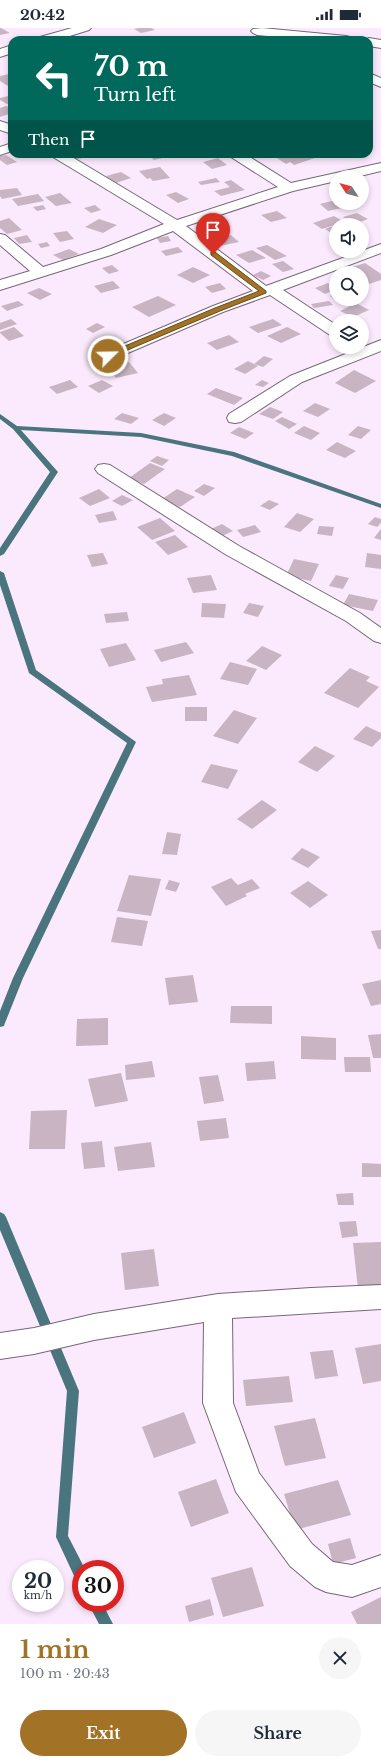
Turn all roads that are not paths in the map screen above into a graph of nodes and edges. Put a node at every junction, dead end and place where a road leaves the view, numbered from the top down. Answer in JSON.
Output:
{"nodes":[{"id":1,"x":85,"y":28,"type":"edge"},
{"id":2,"x":253,"y":30,"type":"edge"},
{"id":3,"x":64,"y":36,"type":"edge"},
{"id":4,"x":269,"y":36,"type":"edge"},
{"id":5,"x":309,"y":36,"type":"edge"},
{"id":6,"x":65,"y":158,"type":"edge"},
{"id":7,"x":242,"y":158,"type":"edge"},
{"id":8,"x":381,"y":167,"type":"edge"},
{"id":9,"x":368,"y":170,"type":"edge"},
{"id":10,"x":329,"y":179,"type":"edge"},
{"id":11,"x":289,"y":188,"type":"junction"},
{"id":12,"x":175,"y":225,"type":"junction"},
{"id":13,"x":0,"y":238,"type":"edge"},
{"id":14,"x":381,"y":248,"type":"edge"},
{"id":15,"x":40,"y":273,"type":"junction"},
{"id":16,"x":0,"y":284,"type":"edge"},
{"id":17,"x":268,"y":290,"type":"junction"},
{"id":18,"x":329,"y":328,"type":"edge"},
{"id":19,"x":371,"y":351,"type":"edge"},
{"id":20,"x":108,"y":356,"type":"dead end"},
{"id":21,"x":235,"y":418,"type":"dead end"},
{"id":22,"x":104,"y":469,"type":"dead end"},
{"id":23,"x":381,"y":637,"type":"edge"},
{"id":24,"x":381,"y":1298,"type":"edge"},
{"id":25,"x":218,"y":1307,"type":"junction"},
{"id":26,"x":0,"y":1346,"type":"edge"},
{"id":27,"x":381,"y":1571,"type":"edge"}],
"edges":[{"from":1,"to":3,"type":"street"},
{"from":2,"to":4,"type":"street"},
{"from":2,"to":5,"type":"street"},
{"from":6,"to":12,"type":"street"},
{"from":7,"to":11,"type":"street"},
{"from":8,"to":9,"type":"street"},
{"from":10,"to":11,"type":"street"},
{"from":11,"to":12,"type":"street"},
{"from":12,"to":15,"type":"street"},
{"from":12,"to":17,"type":"street"},
{"from":13,"to":15,"type":"street"},
{"from":14,"to":17,"type":"street"},
{"from":15,"to":16,"type":"street"},
{"from":17,"to":18,"type":"street"},
{"from":17,"to":20,"type":"street"},
{"from":19,"to":21,"type":"street"},
{"from":22,"to":23,"type":"street"},
{"from":24,"to":25,"type":"street"},
{"from":25,"to":26,"type":"street"},
{"from":25,"to":27,"type":"street"}]}
